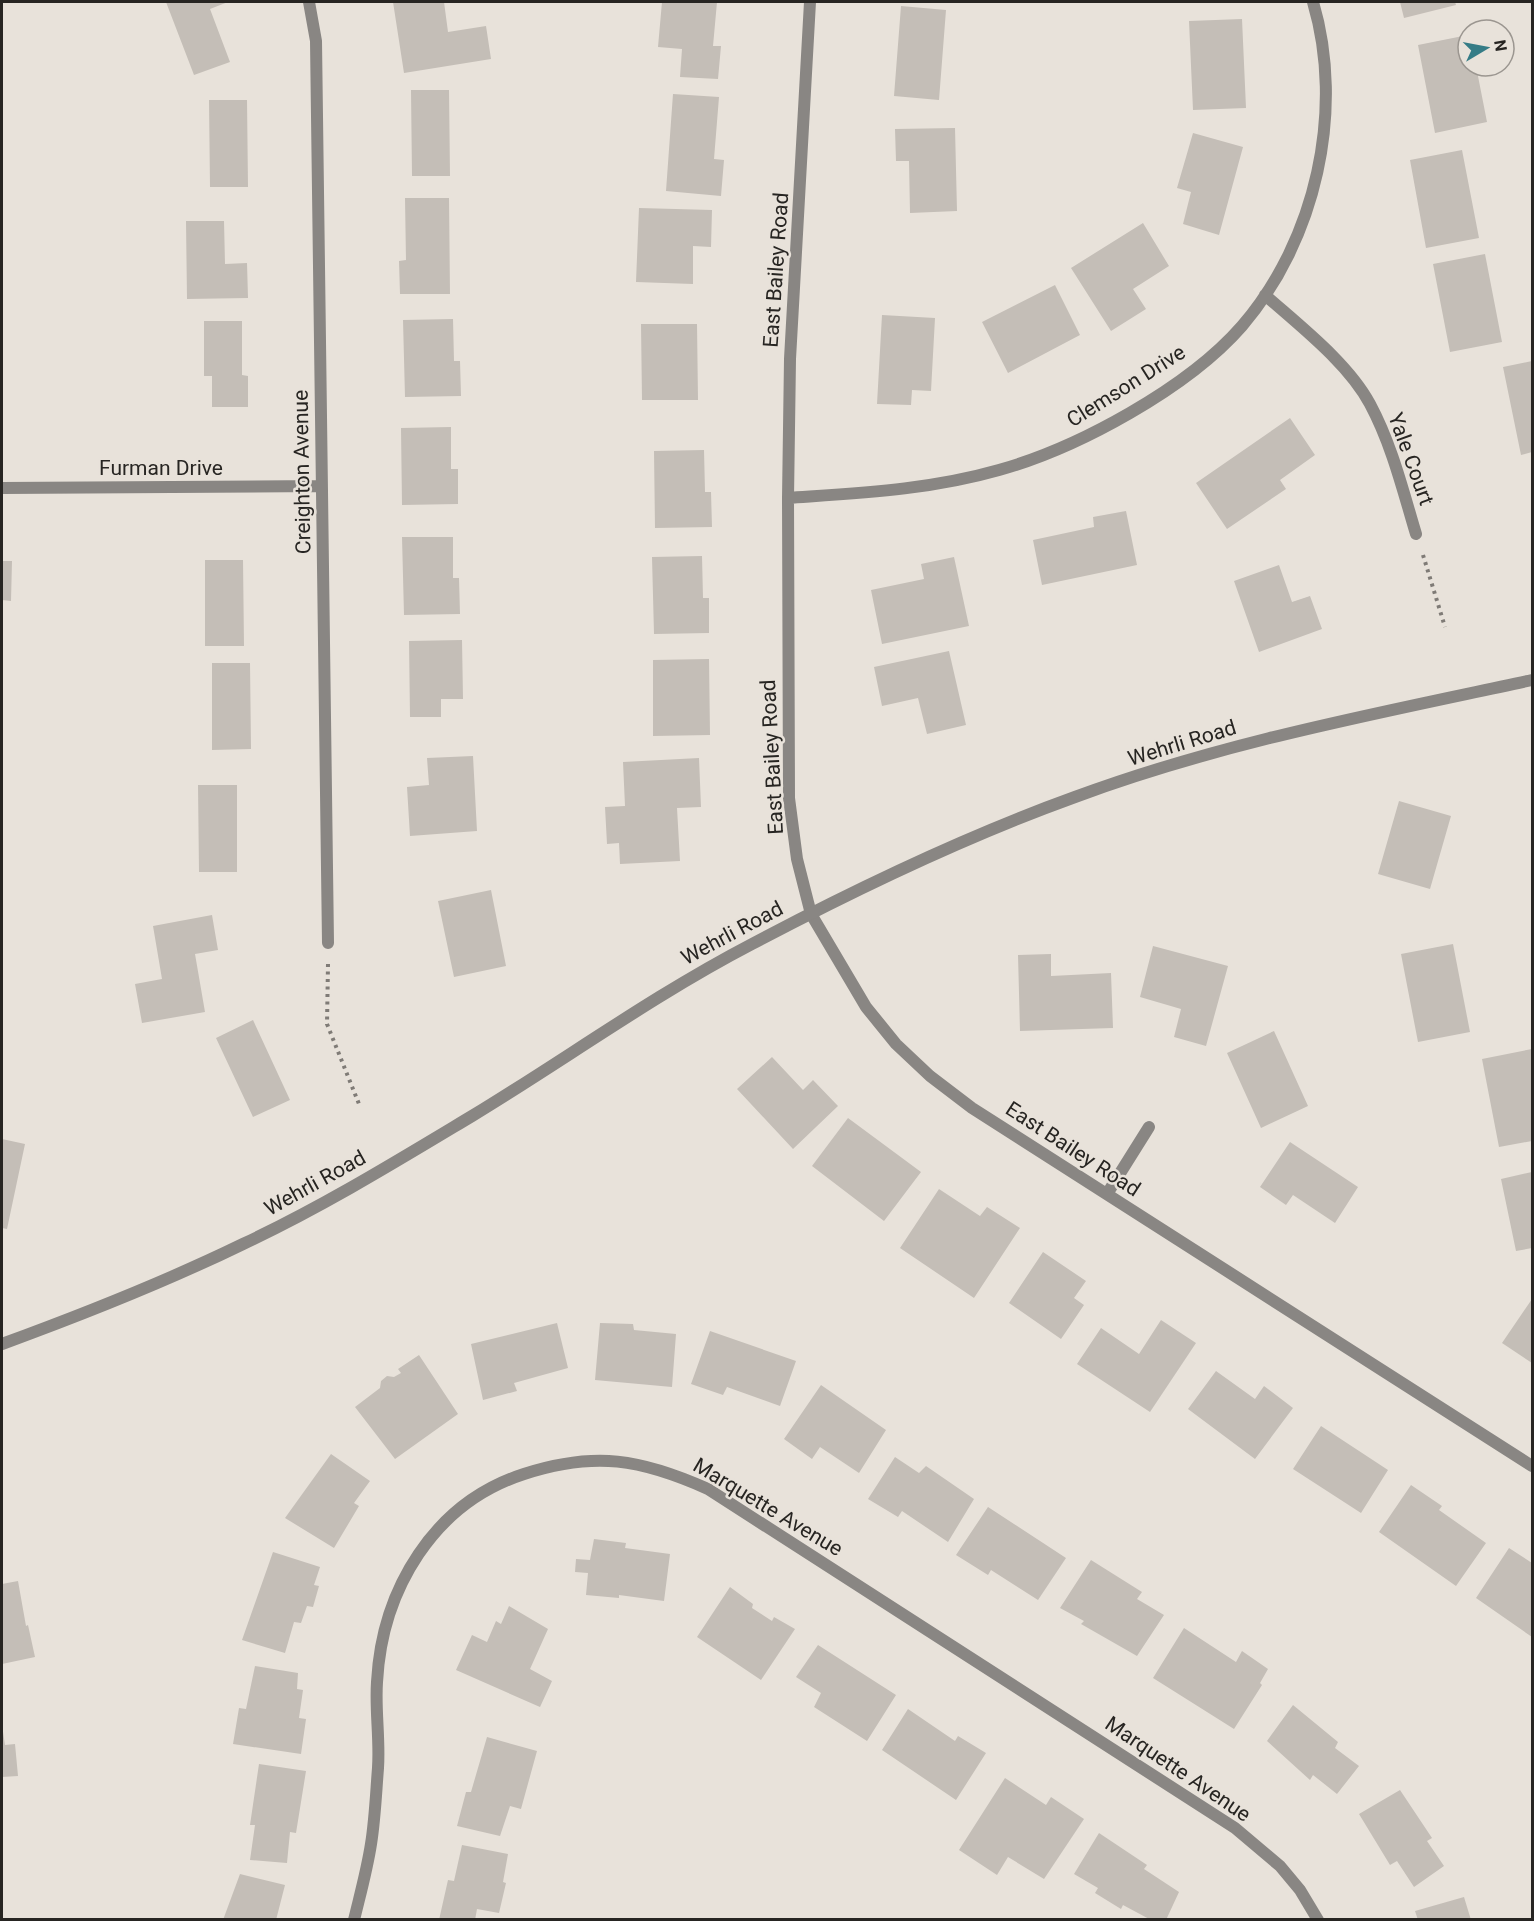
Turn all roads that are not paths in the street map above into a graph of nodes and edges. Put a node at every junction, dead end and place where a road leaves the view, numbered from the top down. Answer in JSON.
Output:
{"nodes":[{"id":1,"x":309,"y":2,"type":"edge"},
{"id":2,"x":810,"y":2,"type":"edge"},
{"id":3,"x":1313,"y":2,"type":"edge"},
{"id":4,"x":1265,"y":296,"type":"junction"},
{"id":5,"x":321,"y":486,"type":"junction"},
{"id":6,"x":2,"y":488,"type":"edge"},
{"id":7,"x":788,"y":498,"type":"junction"},
{"id":8,"x":1416,"y":534,"type":"road end"},
{"id":9,"x":1533,"y":680,"type":"edge"},
{"id":10,"x":810,"y":914,"type":"junction"},
{"id":11,"x":328,"y":943,"type":"road end"},
{"id":12,"x":1149,"y":1127,"type":"dead end"},
{"id":13,"x":1107,"y":1194,"type":"junction"},
{"id":14,"x":2,"y":1344,"type":"edge"},
{"id":15,"x":1533,"y":1466,"type":"edge"},
{"id":16,"x":354,"y":1920,"type":"edge"},
{"id":17,"x":1318,"y":1920,"type":"edge"}],
"edges":[{"from":1,"to":5,"type":"street","name":"Creighton Avenue"},
{"from":2,"to":7,"type":"street","name":"East Bailey Road"},
{"from":3,"to":4,"type":"street","name":"Clemson Drive"},
{"from":4,"to":7,"type":"street","name":"Clemson Drive"},
{"from":4,"to":8,"type":"street","name":"Yale Court"},
{"from":5,"to":6,"type":"street","name":"Furman Drive"},
{"from":5,"to":11,"type":"street","name":"Creighton Avenue"},
{"from":7,"to":10,"type":"street","name":"East Bailey Road"},
{"from":9,"to":10,"type":"street","name":"Wehrli Road"},
{"from":10,"to":13,"type":"street","name":"East Bailey Road"},
{"from":10,"to":14,"type":"street","name":"Wehrli Road"},
{"from":12,"to":13,"type":"street"},
{"from":13,"to":15,"type":"street","name":"East Bailey Road"},
{"from":16,"to":17,"type":"street","name":"Marquette Avenue"}]}
